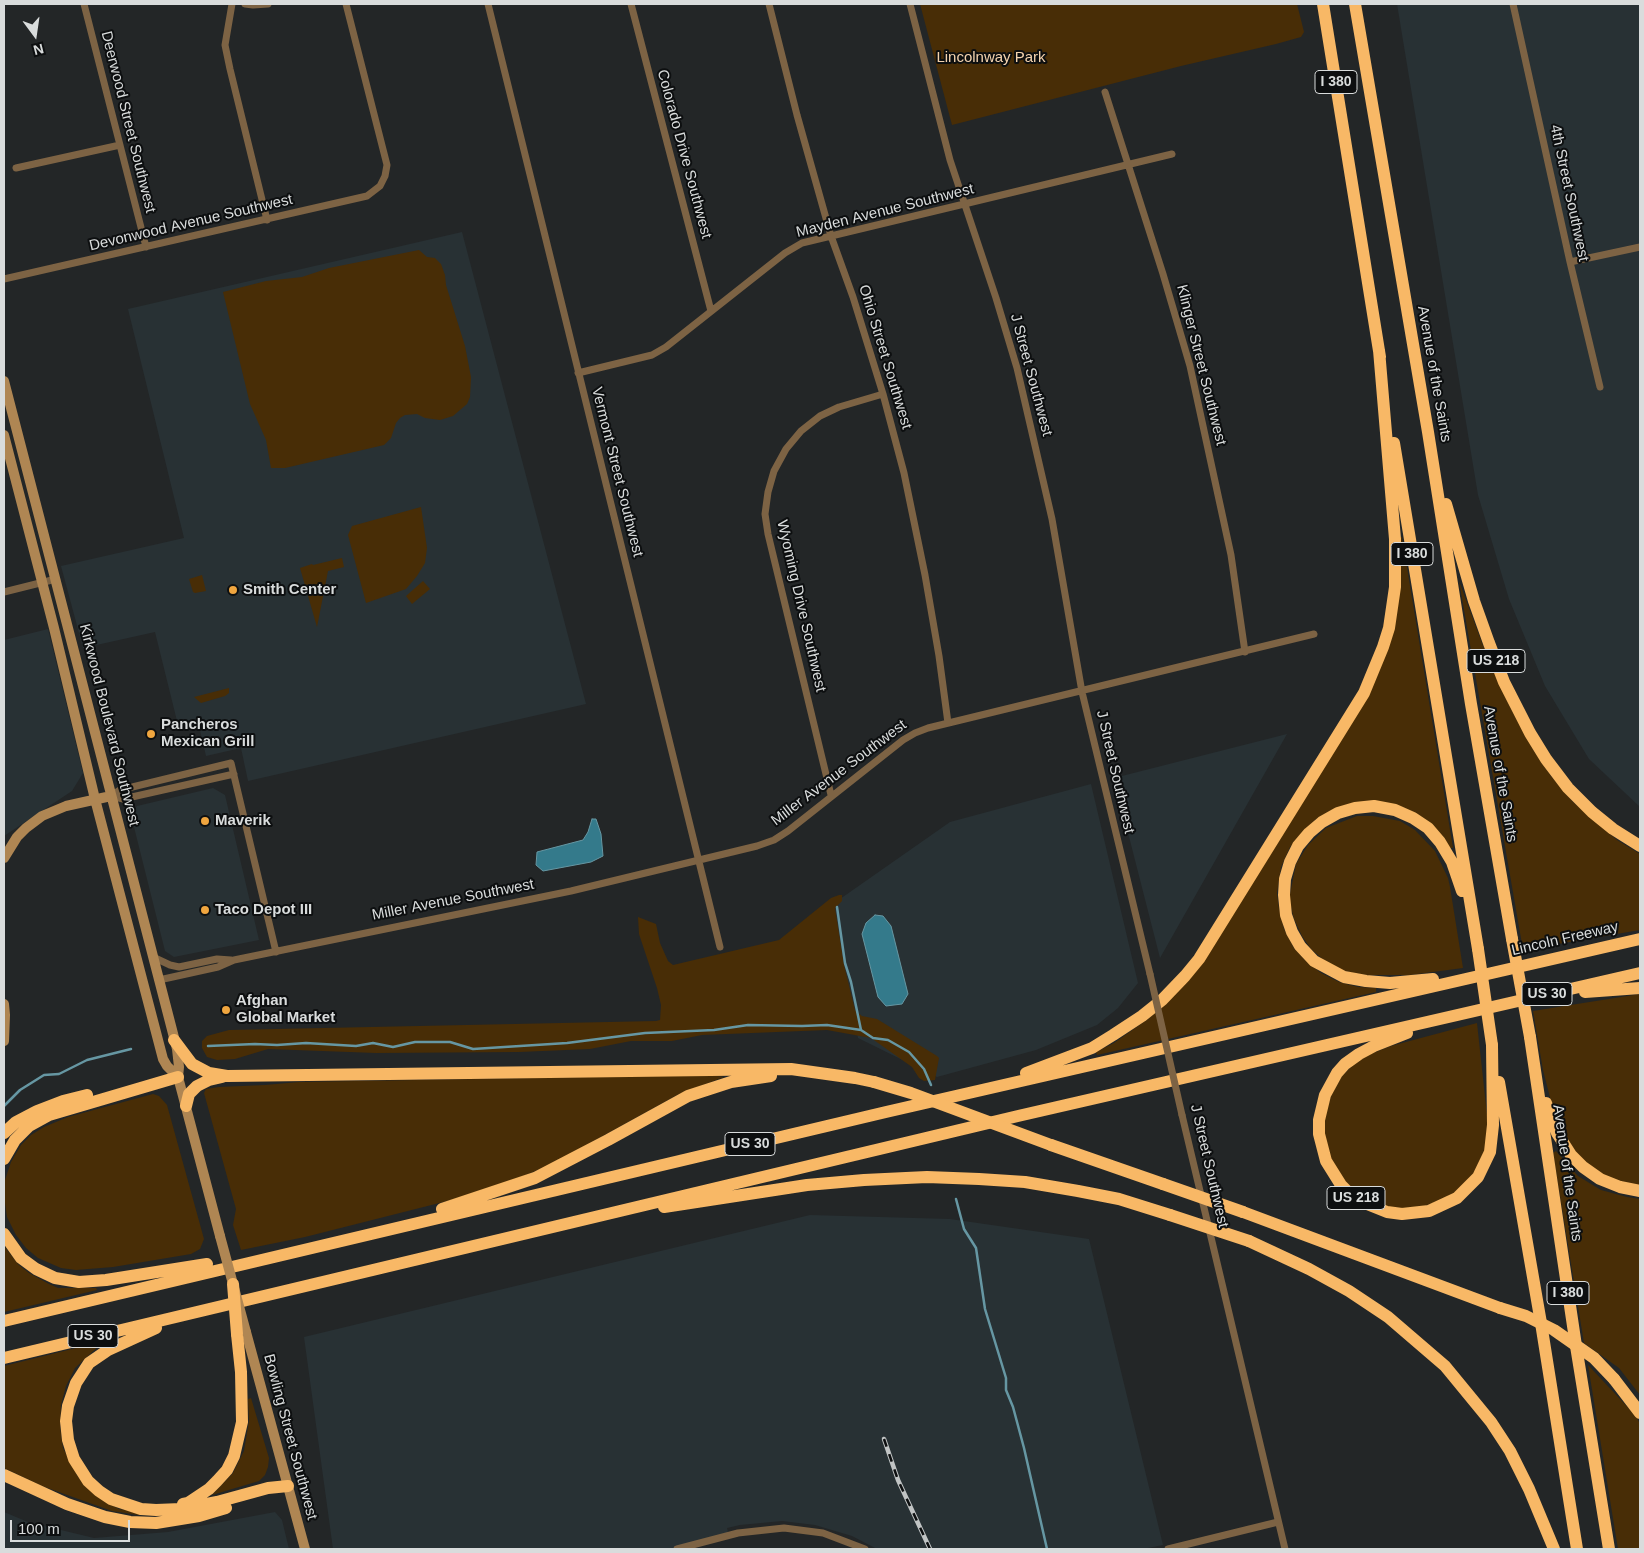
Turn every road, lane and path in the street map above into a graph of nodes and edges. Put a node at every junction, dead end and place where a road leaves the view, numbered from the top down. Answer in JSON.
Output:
{"nodes":[{"id":1,"x":84,"y":4,"type":"edge"},
{"id":2,"x":232,"y":4,"type":"edge"},
{"id":3,"x":245,"y":4,"type":"edge"},
{"id":4,"x":268,"y":4,"type":"edge"},
{"id":5,"x":346,"y":4,"type":"edge"},
{"id":6,"x":488,"y":4,"type":"edge"},
{"id":7,"x":631,"y":4,"type":"edge"},
{"id":8,"x":769,"y":4,"type":"edge"},
{"id":9,"x":910,"y":4,"type":"edge"},
{"id":10,"x":1323,"y":4,"type":"edge"},
{"id":11,"x":1356,"y":4,"type":"edge"},
{"id":12,"x":1514,"y":4,"type":"edge"},
{"id":13,"x":1105,"y":92,"type":"dead end"},
{"id":14,"x":120,"y":145,"type":"junction"},
{"id":15,"x":1172,"y":154,"type":"dead end"},
{"id":16,"x":1128,"y":164,"type":"junction"},
{"id":17,"x":16,"y":168,"type":"dead end"},
{"id":18,"x":964,"y":204,"type":"junction"},
{"id":19,"x":267,"y":220,"type":"junction"},
{"id":20,"x":830,"y":236,"type":"junction"},
{"id":21,"x":1640,"y":246,"type":"edge"},
{"id":22,"x":146,"y":247,"type":"junction"},
{"id":23,"x":1570,"y":262,"type":"junction"},
{"id":24,"x":4,"y":279,"type":"edge"},
{"id":25,"x":711,"y":311,"type":"junction"},
{"id":26,"x":1378,"y":350,"type":"junction"},
{"id":27,"x":578,"y":373,"type":"junction"},
{"id":28,"x":4,"y":381,"type":"edge"},
{"id":29,"x":1600,"y":387,"type":"dead end"},
{"id":30,"x":883,"y":394,"type":"junction"},
{"id":31,"x":1428,"y":432,"type":"junction"},
{"id":32,"x":4,"y":435,"type":"edge"},
{"id":33,"x":56,"y":579,"type":"junction"},
{"id":34,"x":42,"y":582,"type":"junction"},
{"id":35,"x":4,"y":592,"type":"edge"},
{"id":36,"x":1314,"y":634,"type":"dead end"},
{"id":37,"x":1245,"y":652,"type":"junction"},
{"id":38,"x":1082,"y":692,"type":"junction"},
{"id":39,"x":948,"y":724,"type":"junction"},
{"id":40,"x":234,"y":774,"type":"junction"},
{"id":41,"x":111,"y":796,"type":"junction"},
{"id":42,"x":832,"y":796,"type":"junction"},
{"id":43,"x":96,"y":799,"type":"junction"},
{"id":44,"x":1640,"y":846,"type":"edge"},
{"id":45,"x":4,"y":858,"type":"edge"},
{"id":46,"x":698,"y":861,"type":"junction"},
{"id":47,"x":1474,"y":927,"type":"junction"},
{"id":48,"x":1640,"y":939,"type":"edge"},
{"id":49,"x":720,"y":947,"type":"dead end"},
{"id":50,"x":134,"y":948,"type":"junction"},
{"id":51,"x":276,"y":952,"type":"junction"},
{"id":52,"x":153,"y":957,"type":"junction"},
{"id":53,"x":234,"y":960,"type":"junction"},
{"id":54,"x":1497,"y":971,"type":"junction"},
{"id":55,"x":1640,"y":973,"type":"edge"},
{"id":56,"x":159,"y":980,"type":"junction"},
{"id":57,"x":1640,"y":988,"type":"edge"},
{"id":58,"x":1543,"y":995,"type":"junction"},
{"id":59,"x":4,"y":1004,"type":"edge"},
{"id":60,"x":1454,"y":1016,"type":"junction"},
{"id":61,"x":1530,"y":1036,"type":"junction"},
{"id":62,"x":174,"y":1040,"type":"junction"},
{"id":63,"x":4,"y":1041,"type":"edge"},
{"id":64,"x":1492,"y":1045,"type":"junction"},
{"id":65,"x":808,"y":1072,"type":"junction"},
{"id":66,"x":178,"y":1076,"type":"junction"},
{"id":67,"x":227,"y":1076,"type":"junction"},
{"id":68,"x":186,"y":1106,"type":"junction"},
{"id":69,"x":886,"y":1112,"type":"junction"},
{"id":70,"x":4,"y":1133,"type":"edge"},
{"id":71,"x":4,"y":1159,"type":"edge"},
{"id":72,"x":1640,"y":1192,"type":"edge"},
{"id":73,"x":587,"y":1218,"type":"junction"},
{"id":74,"x":4,"y":1234,"type":"edge"},
{"id":75,"x":366,"y":1234,"type":"junction"},
{"id":76,"x":311,"y":1248,"type":"junction"},
{"id":77,"x":233,"y":1284,"type":"joint"},
{"id":78,"x":183,"y":1315,"type":"junction"},
{"id":79,"x":4,"y":1321,"type":"edge"},
{"id":80,"x":242,"y":1333,"type":"junction"},
{"id":81,"x":4,"y":1358,"type":"edge"},
{"id":82,"x":1640,"y":1413,"type":"edge"},
{"id":83,"x":4,"y":1475,"type":"edge"},
{"id":84,"x":288,"y":1486,"type":"junction"},
{"id":85,"x":156,"y":1510,"type":"junction"},
{"id":86,"x":1278,"y":1522,"type":"junction"},
{"id":87,"x":305,"y":1549,"type":"edge"},
{"id":88,"x":677,"y":1549,"type":"edge"},
{"id":89,"x":865,"y":1549,"type":"edge"},
{"id":90,"x":1168,"y":1549,"type":"edge"},
{"id":91,"x":1284,"y":1549,"type":"edge"},
{"id":92,"x":1554,"y":1549,"type":"edge"},
{"id":93,"x":1577,"y":1549,"type":"edge"},
{"id":94,"x":1609,"y":1549,"type":"edge"}],
"edges":[{"from":1,"to":14,"type":"street","name":"Deerwood Street Southwest"},
{"from":2,"to":19,"type":"street"},
{"from":3,"to":4,"type":"street"},
{"from":5,"to":19,"type":"street","name":"Devonwood Avenue Southwest"},
{"from":6,"to":27,"type":"street","name":"Vermont Street Southwest"},
{"from":7,"to":25,"type":"street","name":"Colorado Drive Southwest"},
{"from":8,"to":20,"type":"street","name":"Ohio Street Southwest"},
{"from":9,"to":18,"type":"street","name":"J Street Southwest"},
{"from":10,"to":26,"type":"highway","number":"I 380"},
{"from":11,"to":31,"type":"highway","name":"Avenue of the Saints","number":"I 380"},
{"from":12,"to":23,"type":"street","name":"4th Street Southwest"},
{"from":13,"to":16,"type":"street","name":"Klinger Street Southwest"},
{"from":14,"to":17,"type":"street"},
{"from":14,"to":22,"type":"street","name":"Deerwood Street Southwest"},
{"from":15,"to":16,"type":"street","name":"Mayden Avenue Southwest"},
{"from":16,"to":18,"type":"street","name":"Mayden Avenue Southwest"},
{"from":16,"to":37,"type":"street","name":"Klinger Street Southwest"},
{"from":18,"to":20,"type":"street","name":"Mayden Avenue Southwest"},
{"from":18,"to":38,"type":"street","name":"J Street Southwest"},
{"from":19,"to":22,"type":"street","name":"Devonwood Avenue Southwest"},
{"from":20,"to":25,"type":"street","name":"Mayden Avenue Southwest"},
{"from":20,"to":30,"type":"street","name":"Ohio Street Southwest"},
{"from":21,"to":23,"type":"street"},
{"from":22,"to":24,"type":"street","name":"Devonwood Avenue Southwest"},
{"from":23,"to":29,"type":"street","name":"4th Street Southwest"},
{"from":25,"to":27,"type":"street","name":"Mayden Avenue Southwest"},
{"from":26,"to":47,"type":"highway","number":"I 380"},
{"from":26,"to":69,"type":"highway"},
{"from":27,"to":46,"type":"street","name":"Vermont Street Southwest"},
{"from":28,"to":33,"type":"main road","name":"Kirkwood Boulevard Southwest"},
{"from":30,"to":39,"type":"street","name":"Ohio Street Southwest"},
{"from":30,"to":42,"type":"street","name":"Wyoming Drive Southwest"},
{"from":31,"to":44,"type":"highway","number":"US 218"},
{"from":31,"to":61,"type":"highway","name":"Avenue of the Saints","number":"I 380","bridge":true},
{"from":32,"to":34,"type":"main road","name":"Kirkwood Boulevard Southwest"},
{"from":33,"to":34,"type":"street"},
{"from":33,"to":41,"type":"main road","name":"Kirkwood Boulevard Southwest"},
{"from":34,"to":35,"type":"street"},
{"from":34,"to":43,"type":"main road","name":"Kirkwood Boulevard Southwest"},
{"from":36,"to":37,"type":"street","name":"Miller Avenue Southwest"},
{"from":37,"to":38,"type":"street","name":"Miller Avenue Southwest"},
{"from":38,"to":39,"type":"street","name":"Miller Avenue Southwest"},
{"from":38,"to":86,"type":"street","name":"J Street Southwest","bridge":true},
{"from":39,"to":42,"type":"street","name":"Miller Avenue Southwest"},
{"from":40,"to":41,"type":"street"},
{"from":40,"to":41,"type":"street"},
{"from":40,"to":51,"type":"street"},
{"from":41,"to":43,"type":"main road"},
{"from":41,"to":52,"type":"main road","name":"Kirkwood Boulevard Southwest"},
{"from":42,"to":46,"type":"street","name":"Miller Avenue Southwest"},
{"from":43,"to":45,"type":"main road"},
{"from":43,"to":50,"type":"main road","name":"Kirkwood Boulevard Southwest"},
{"from":46,"to":49,"type":"street","name":"Vermont Street Southwest"},
{"from":46,"to":51,"type":"street","name":"Miller Avenue Southwest"},
{"from":47,"to":54,"type":"highway"},
{"from":47,"to":64,"type":"highway","number":"I 380","bridge":true},
{"from":48,"to":54,"type":"highway","name":"Lincoln Freeway","number":"US 30"},
{"from":50,"to":56,"type":"main road"},
{"from":50,"to":66,"type":"main road","name":"Kirkwood Boulevard Southwest"},
{"from":51,"to":53,"type":"street","name":"Miller Avenue Southwest"},
{"from":52,"to":53,"type":"street","name":"Miller Avenue Southwest"},
{"from":52,"to":56,"type":"main road","name":"Kirkwood Boulevard Southwest"},
{"from":53,"to":56,"type":"street","name":"Miller Avenue Southwest"},
{"from":54,"to":69,"type":"highway","number":"US 30"},
{"from":55,"to":58,"type":"highway","number":"US 30"},
{"from":56,"to":62,"type":"main road","name":"Kirkwood Boulevard Southwest"},
{"from":57,"to":58,"type":"highway"},
{"from":58,"to":60,"type":"highway","number":"US 30"},
{"from":59,"to":63,"type":"main road"},
{"from":60,"to":64,"type":"highway","number":"US 218"},
{"from":60,"to":73,"type":"highway","number":"US 30"},
{"from":61,"to":72,"type":"highway"},
{"from":61,"to":94,"type":"highway","name":"Avenue of the Saints","number":"I 380"},
{"from":62,"to":66,"type":"main road","name":"Kirkwood Boulevard Southwest"},
{"from":62,"to":67,"type":"highway"},
{"from":64,"to":93,"type":"highway","number":"I 380"},
{"from":65,"to":67,"type":"highway"},
{"from":65,"to":75,"type":"highway"},
{"from":65,"to":82,"type":"highway","bridge":true},
{"from":66,"to":68,"type":"main road","name":"Kirkwood Boulevard Southwest"},
{"from":66,"to":70,"type":"highway"},
{"from":66,"to":71,"type":"highway"},
{"from":67,"to":68,"type":"highway"},
{"from":68,"to":77,"type":"main road","name":"Kirkwood Boulevard Southwest","bridge":true},
{"from":69,"to":75,"type":"highway","number":"US 30"},
{"from":73,"to":78,"type":"highway","number":"US 30"},
{"from":73,"to":92,"type":"highway","bridge":true},
{"from":74,"to":76,"type":"highway"},
{"from":75,"to":76,"type":"highway","number":"US 30"},
{"from":76,"to":79,"type":"highway","number":"US 30"},
{"from":77,"to":80,"type":"highway","bridge":true},
{"from":78,"to":81,"type":"highway","number":"US 30"},
{"from":78,"to":85,"type":"highway"},
{"from":80,"to":84,"type":"main road","name":"Bowling Street Southwest"},
{"from":80,"to":85,"type":"highway"},
{"from":83,"to":84,"type":"highway"},
{"from":84,"to":85,"type":"highway"},
{"from":84,"to":87,"type":"main road","name":"Bowling Street Southwest"},
{"from":86,"to":90,"type":"street"},
{"from":86,"to":91,"type":"street","name":"J Street Southwest"},
{"from":88,"to":89,"type":"street"}]}
